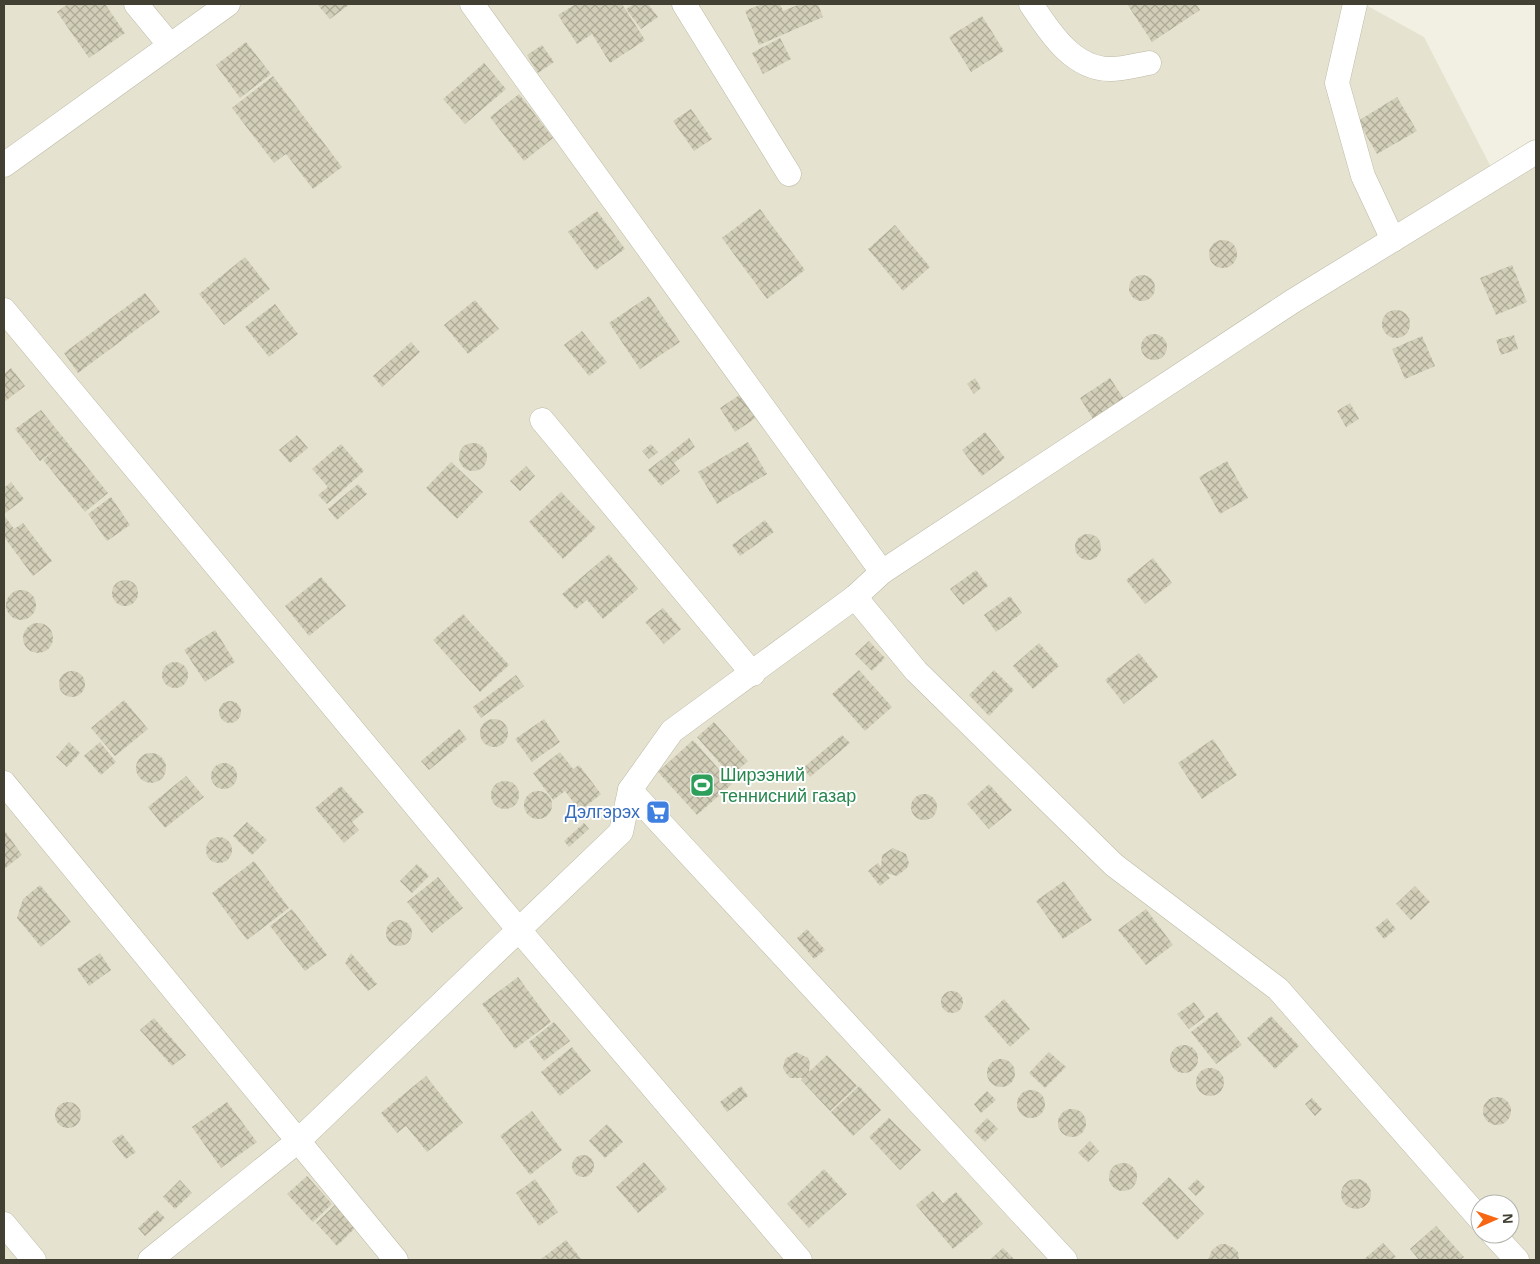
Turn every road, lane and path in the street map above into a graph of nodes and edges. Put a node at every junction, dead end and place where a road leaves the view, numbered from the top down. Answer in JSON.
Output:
{"nodes":[{"id":1,"x":136,"y":4,"type":"edge"},
{"id":2,"x":228,"y":4,"type":"edge"},
{"id":3,"x":472,"y":4,"type":"edge"},
{"id":4,"x":684,"y":4,"type":"edge"},
{"id":5,"x":1031,"y":4,"type":"edge"},
{"id":6,"x":1355,"y":4,"type":"edge"},
{"id":7,"x":169,"y":44,"type":"junction"},
{"id":8,"x":1149,"y":62,"type":"dead end"},
{"id":9,"x":1536,"y":152,"type":"edge"},
{"id":10,"x":4,"y":165,"type":"edge"},
{"id":11,"x":789,"y":174,"type":"dead end"},
{"id":12,"x":1393,"y":240,"type":"junction"},
{"id":13,"x":4,"y":310,"type":"edge"},
{"id":14,"x":542,"y":420,"type":"dead end"},
{"id":15,"x":882,"y":572,"type":"junction"},
{"id":16,"x":855,"y":597,"type":"junction"},
{"id":17,"x":753,"y":674,"type":"junction"},
{"id":18,"x":4,"y":783,"type":"edge"},
{"id":19,"x":630,"y":790,"type":"junction"},
{"id":20,"x":519,"y":930,"type":"junction"},
{"id":21,"x":298,"y":1141,"type":"junction"},
{"id":22,"x":1470,"y":1208,"type":"edge"},
{"id":23,"x":4,"y":1224,"type":"edge"},
{"id":24,"x":1502,"y":1244,"type":"edge"},
{"id":25,"x":34,"y":1260,"type":"edge"},
{"id":26,"x":150,"y":1260,"type":"edge"},
{"id":27,"x":396,"y":1260,"type":"edge"},
{"id":28,"x":800,"y":1260,"type":"edge"},
{"id":29,"x":1065,"y":1260,"type":"edge"},
{"id":30,"x":1517,"y":1260,"type":"edge"}],
"edges":[{"from":1,"to":7,"type":"street"},
{"from":2,"to":7,"type":"street"},
{"from":3,"to":15,"type":"street"},
{"from":4,"to":11,"type":"street"},
{"from":5,"to":8,"type":"street"},
{"from":6,"to":12,"type":"street"},
{"from":7,"to":10,"type":"street"},
{"from":9,"to":12,"type":"street"},
{"from":12,"to":15,"type":"street"},
{"from":13,"to":20,"type":"street"},
{"from":14,"to":17,"type":"street"},
{"from":15,"to":16,"type":"street"},
{"from":16,"to":17,"type":"street"},
{"from":16,"to":22,"type":"street"},
{"from":17,"to":19,"type":"street"},
{"from":18,"to":21,"type":"street"},
{"from":19,"to":20,"type":"street"},
{"from":19,"to":29,"type":"street"},
{"from":20,"to":21,"type":"street"},
{"from":20,"to":28,"type":"street"},
{"from":21,"to":26,"type":"street"},
{"from":21,"to":27,"type":"street"},
{"from":23,"to":25,"type":"street"},
{"from":24,"to":30,"type":"street"}]}
